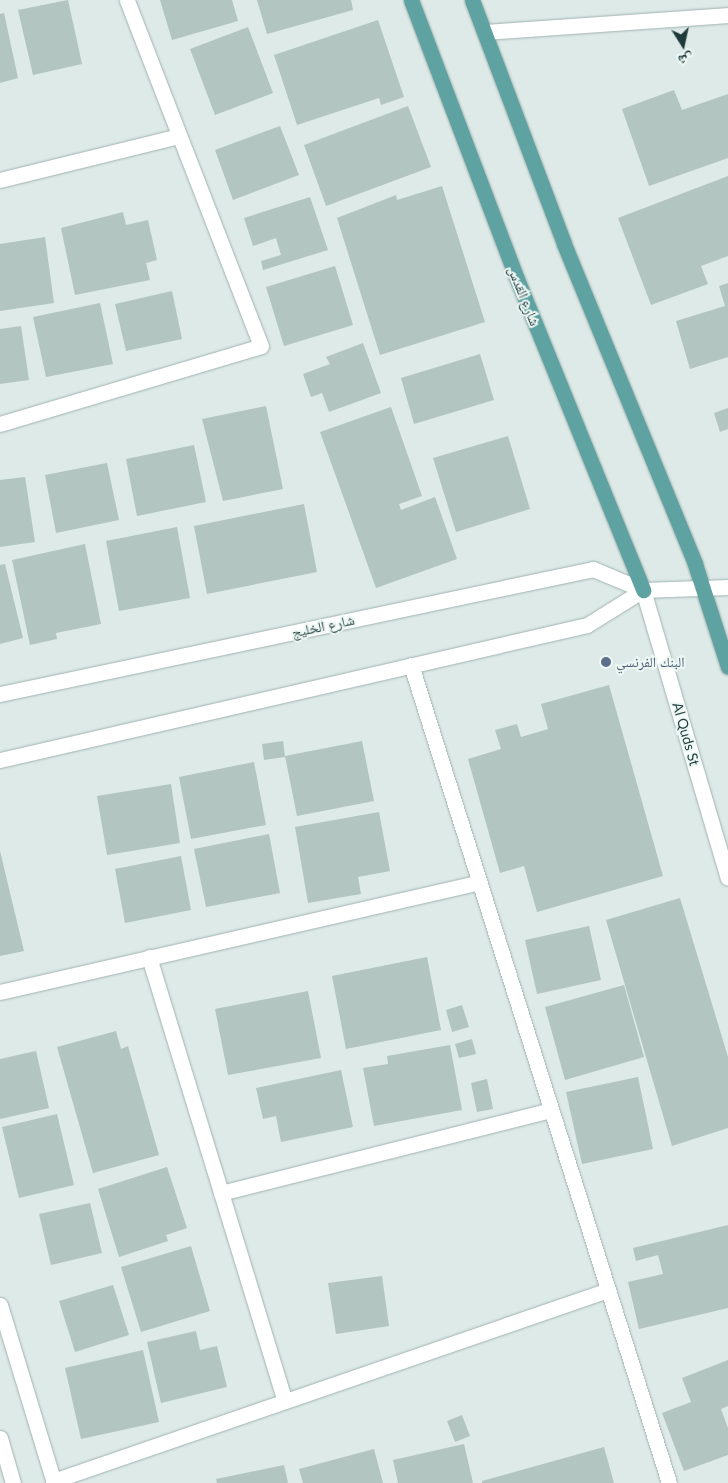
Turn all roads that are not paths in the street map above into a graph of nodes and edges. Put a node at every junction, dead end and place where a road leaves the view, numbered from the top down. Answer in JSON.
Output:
{"nodes":[{"id":1,"x":127,"y":0,"type":"edge"},
{"id":2,"x":412,"y":0,"type":"edge"},
{"id":3,"x":472,"y":0,"type":"edge"},
{"id":4,"x":728,"y":15,"type":"edge"},
{"id":5,"x":484,"y":32,"type":"junction"},
{"id":6,"x":179,"y":136,"type":"junction"},
{"id":7,"x":0,"y":180,"type":"edge"},
{"id":8,"x":0,"y":424,"type":"edge"},
{"id":9,"x":728,"y":587,"type":"edge"},
{"id":10,"x":701,"y":589,"type":"junction"},
{"id":11,"x":643,"y":590,"type":"junction"},
{"id":12,"x":411,"y":665,"type":"junction"},
{"id":13,"x":728,"y":667,"type":"edge"},
{"id":14,"x":0,"y":694,"type":"edge"},
{"id":15,"x":0,"y":760,"type":"edge"},
{"id":16,"x":728,"y":878,"type":"edge"},
{"id":17,"x":479,"y":882,"type":"junction"},
{"id":18,"x":149,"y":957,"type":"junction"},
{"id":19,"x":0,"y":992,"type":"edge"},
{"id":20,"x":551,"y":1110,"type":"junction"},
{"id":21,"x":221,"y":1193,"type":"junction"},
{"id":22,"x":608,"y":1290,"type":"junction"},
{"id":23,"x":0,"y":1305,"type":"edge"},
{"id":24,"x":285,"y":1401,"type":"junction"},
{"id":25,"x":0,"y":1438,"type":"edge"},
{"id":26,"x":54,"y":1482,"type":"edge"},
{"id":27,"x":13,"y":1483,"type":"edge"},
{"id":28,"x":669,"y":1483,"type":"edge"}],
"edges":[{"from":1,"to":6,"type":"street"},
{"from":2,"to":11,"type":"main road","name":"شارع القدس"},
{"from":3,"to":5,"type":"main road"},
{"from":4,"to":5,"type":"street"},
{"from":5,"to":10,"type":"main road"},
{"from":6,"to":7,"type":"street"},
{"from":6,"to":8,"type":"street"},
{"from":9,"to":10,"type":"street"},
{"from":10,"to":11,"type":"street"},
{"from":10,"to":13,"type":"main road"},
{"from":11,"to":12,"type":"street"},
{"from":11,"to":14,"type":"street","name":"شارع الخليج"},
{"from":11,"to":16,"type":"street","name":"Al Quds St"},
{"from":12,"to":15,"type":"street"},
{"from":12,"to":17,"type":"street"},
{"from":17,"to":18,"type":"street"},
{"from":17,"to":20,"type":"street"},
{"from":18,"to":19,"type":"street"},
{"from":18,"to":21,"type":"street"},
{"from":20,"to":21,"type":"street"},
{"from":20,"to":22,"type":"street"},
{"from":21,"to":24,"type":"street"},
{"from":22,"to":24,"type":"street"},
{"from":22,"to":28,"type":"street"},
{"from":23,"to":26,"type":"street"},
{"from":24,"to":26,"type":"street"},
{"from":25,"to":27,"type":"street"}]}
